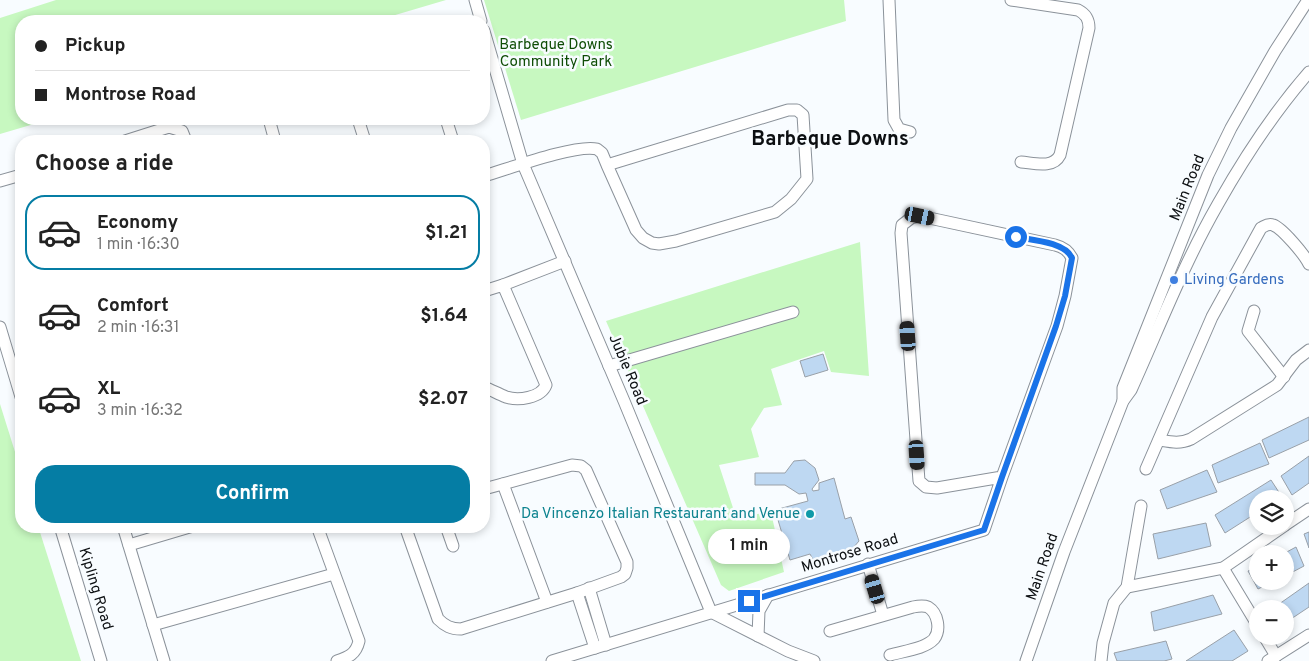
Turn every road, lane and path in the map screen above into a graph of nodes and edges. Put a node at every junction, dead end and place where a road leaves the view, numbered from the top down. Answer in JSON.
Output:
{"nodes":[{"id":1,"x":474,"y":0,"type":"edge"},
{"id":2,"x":889,"y":0,"type":"edge"},
{"id":3,"x":1010,"y":0,"type":"edge"},
{"id":4,"x":1308,"y":0,"type":"edge"},
{"id":5,"x":479,"y":15,"type":"edge"},
{"id":6,"x":490,"y":51,"type":"edge"},
{"id":7,"x":1309,"y":72,"type":"edge"},
{"id":8,"x":910,"y":132,"type":"dead end"},
{"id":9,"x":144,"y":135,"type":"edge"},
{"id":10,"x":184,"y":135,"type":"edge"},
{"id":11,"x":1021,"y":162,"type":"dead end"},
{"id":12,"x":524,"y":164,"type":"junction"},
{"id":13,"x":607,"y":165,"type":"junction"},
{"id":14,"x":490,"y":174,"type":"edge"},
{"id":15,"x":15,"y":179,"type":"edge"},
{"id":16,"x":0,"y":182,"type":"edge"},
{"id":17,"x":565,"y":261,"type":"junction"},
{"id":18,"x":1309,"y":264,"type":"edge"},
{"id":19,"x":503,"y":285,"type":"junction"},
{"id":20,"x":490,"y":289,"type":"edge"},
{"id":21,"x":1254,"y":311,"type":"dead end"},
{"id":22,"x":793,"y":312,"type":"dead end"},
{"id":23,"x":0,"y":327,"type":"edge"},
{"id":24,"x":1309,"y":350,"type":"edge"},
{"id":25,"x":609,"y":366,"type":"junction"},
{"id":26,"x":1284,"y":377,"type":"junction"},
{"id":27,"x":15,"y":378,"type":"edge"},
{"id":28,"x":490,"y":390,"type":"edge"},
{"id":29,"x":1123,"y":401,"type":"junction"},
{"id":30,"x":1159,"y":440,"type":"junction"},
{"id":31,"x":1146,"y":469,"type":"dead end"},
{"id":32,"x":1002,"y":477,"type":"junction"},
{"id":33,"x":503,"y":484,"type":"junction"},
{"id":34,"x":490,"y":487,"type":"edge"},
{"id":35,"x":1141,"y":506,"type":"dead end"},
{"id":36,"x":1309,"y":509,"type":"edge"},
{"id":37,"x":1294,"y":519,"type":"edge"},
{"id":38,"x":62,"y":533,"type":"edge"},
{"id":39,"x":125,"y":533,"type":"edge"},
{"id":40,"x":169,"y":533,"type":"edge"},
{"id":41,"x":319,"y":533,"type":"edge"},
{"id":42,"x":407,"y":533,"type":"edge"},
{"id":43,"x":448,"y":533,"type":"edge"},
{"id":44,"x":1271,"y":535,"type":"edge"},
{"id":45,"x":129,"y":545,"type":"junction"},
{"id":46,"x":453,"y":546,"type":"dead end"},
{"id":47,"x":868,"y":564,"type":"junction"},
{"id":48,"x":1223,"y":568,"type":"junction"},
{"id":49,"x":334,"y":574,"type":"junction"},
{"id":50,"x":589,"y":588,"type":"junction"},
{"id":51,"x":1127,"y":588,"type":"junction"},
{"id":52,"x":577,"y":593,"type":"junction"},
{"id":53,"x":768,"y":595,"type":"junction"},
{"id":54,"x":547,"y":602,"type":"junction"},
{"id":55,"x":1249,"y":611,"type":"edge"},
{"id":56,"x":711,"y":612,"type":"junction"},
{"id":57,"x":883,"y":616,"type":"junction"},
{"id":58,"x":153,"y":625,"type":"junction"},
{"id":59,"x":830,"y":631,"type":"dead end"},
{"id":60,"x":1309,"y":635,"type":"edge"},
{"id":61,"x":758,"y":636,"type":"junction"},
{"id":62,"x":1267,"y":645,"type":"edge"},
{"id":63,"x":596,"y":651,"type":"edge"},
{"id":64,"x":890,"y":655,"type":"dead end"},
{"id":65,"x":786,"y":656,"type":"edge"},
{"id":66,"x":1272,"y":659,"type":"edge"},
{"id":67,"x":101,"y":661,"type":"edge"},
{"id":68,"x":164,"y":661,"type":"edge"},
{"id":69,"x":337,"y":661,"type":"edge"},
{"id":70,"x":552,"y":661,"type":"edge"},
{"id":71,"x":814,"y":661,"type":"edge"},
{"id":72,"x":1026,"y":661,"type":"edge"},
{"id":73,"x":1100,"y":661,"type":"edge"}],
"edges":[{"from":1,"to":5,"type":"street"},
{"from":2,"to":8,"type":"street"},
{"from":3,"to":11,"type":"street"},
{"from":4,"to":29,"type":"street","name":"Main Road"},
{"from":6,"to":12,"type":"street","name":"Jubie Road"},
{"from":7,"to":29,"type":"street","name":"Main Road"},
{"from":9,"to":10,"type":"street"},
{"from":12,"to":13,"type":"street"},
{"from":12,"to":14,"type":"street"},
{"from":12,"to":17,"type":"street","name":"Jubie Road"},
{"from":13,"to":13,"type":"street"},
{"from":15,"to":16,"type":"street"},
{"from":17,"to":19,"type":"street"},
{"from":17,"to":25,"type":"street","name":"Jubie Road"},
{"from":18,"to":30,"type":"street"},
{"from":19,"to":20,"type":"street"},
{"from":19,"to":28,"type":"street"},
{"from":21,"to":26,"type":"street"},
{"from":22,"to":25,"type":"street"},
{"from":23,"to":27,"type":"street"},
{"from":24,"to":26,"type":"street"},
{"from":25,"to":56,"type":"street","name":"Jubie Road"},
{"from":26,"to":30,"type":"street"},
{"from":29,"to":72,"type":"street","name":"Main Road"},
{"from":30,"to":31,"type":"street"},
{"from":32,"to":32,"type":"street"},
{"from":32,"to":47,"type":"street","name":"Montrose Road"},
{"from":33,"to":34,"type":"street"},
{"from":33,"to":50,"type":"street"},
{"from":33,"to":54,"type":"street"},
{"from":35,"to":51,"type":"street"},
{"from":36,"to":37,"type":"street"},
{"from":38,"to":67,"type":"street","name":"Kipling Road"},
{"from":39,"to":45,"type":"street"},
{"from":40,"to":45,"type":"street"},
{"from":41,"to":49,"type":"street"},
{"from":42,"to":54,"type":"street"},
{"from":43,"to":46,"type":"street"},
{"from":44,"to":48,"type":"street"},
{"from":45,"to":58,"type":"street"},
{"from":47,"to":53,"type":"street","name":"Montrose Road"},
{"from":47,"to":57,"type":"street"},
{"from":48,"to":51,"type":"street"},
{"from":48,"to":55,"type":"street"},
{"from":49,"to":58,"type":"street"},
{"from":49,"to":69,"type":"street"},
{"from":50,"to":52,"type":"street"},
{"from":50,"to":63,"type":"street"},
{"from":51,"to":73,"type":"street"},
{"from":52,"to":54,"type":"street"},
{"from":52,"to":63,"type":"street"},
{"from":53,"to":56,"type":"street","name":"Montrose Road"},
{"from":53,"to":61,"type":"street"},
{"from":56,"to":61,"type":"street"},
{"from":56,"to":63,"type":"street","name":"Montrose Road"},
{"from":57,"to":59,"type":"street"},
{"from":57,"to":64,"type":"street"},
{"from":58,"to":68,"type":"street"},
{"from":60,"to":66,"type":"street"},
{"from":61,"to":65,"type":"street"},
{"from":62,"to":66,"type":"street"},
{"from":63,"to":70,"type":"street","name":"Montrose Road"},
{"from":65,"to":71,"type":"street"}]}
